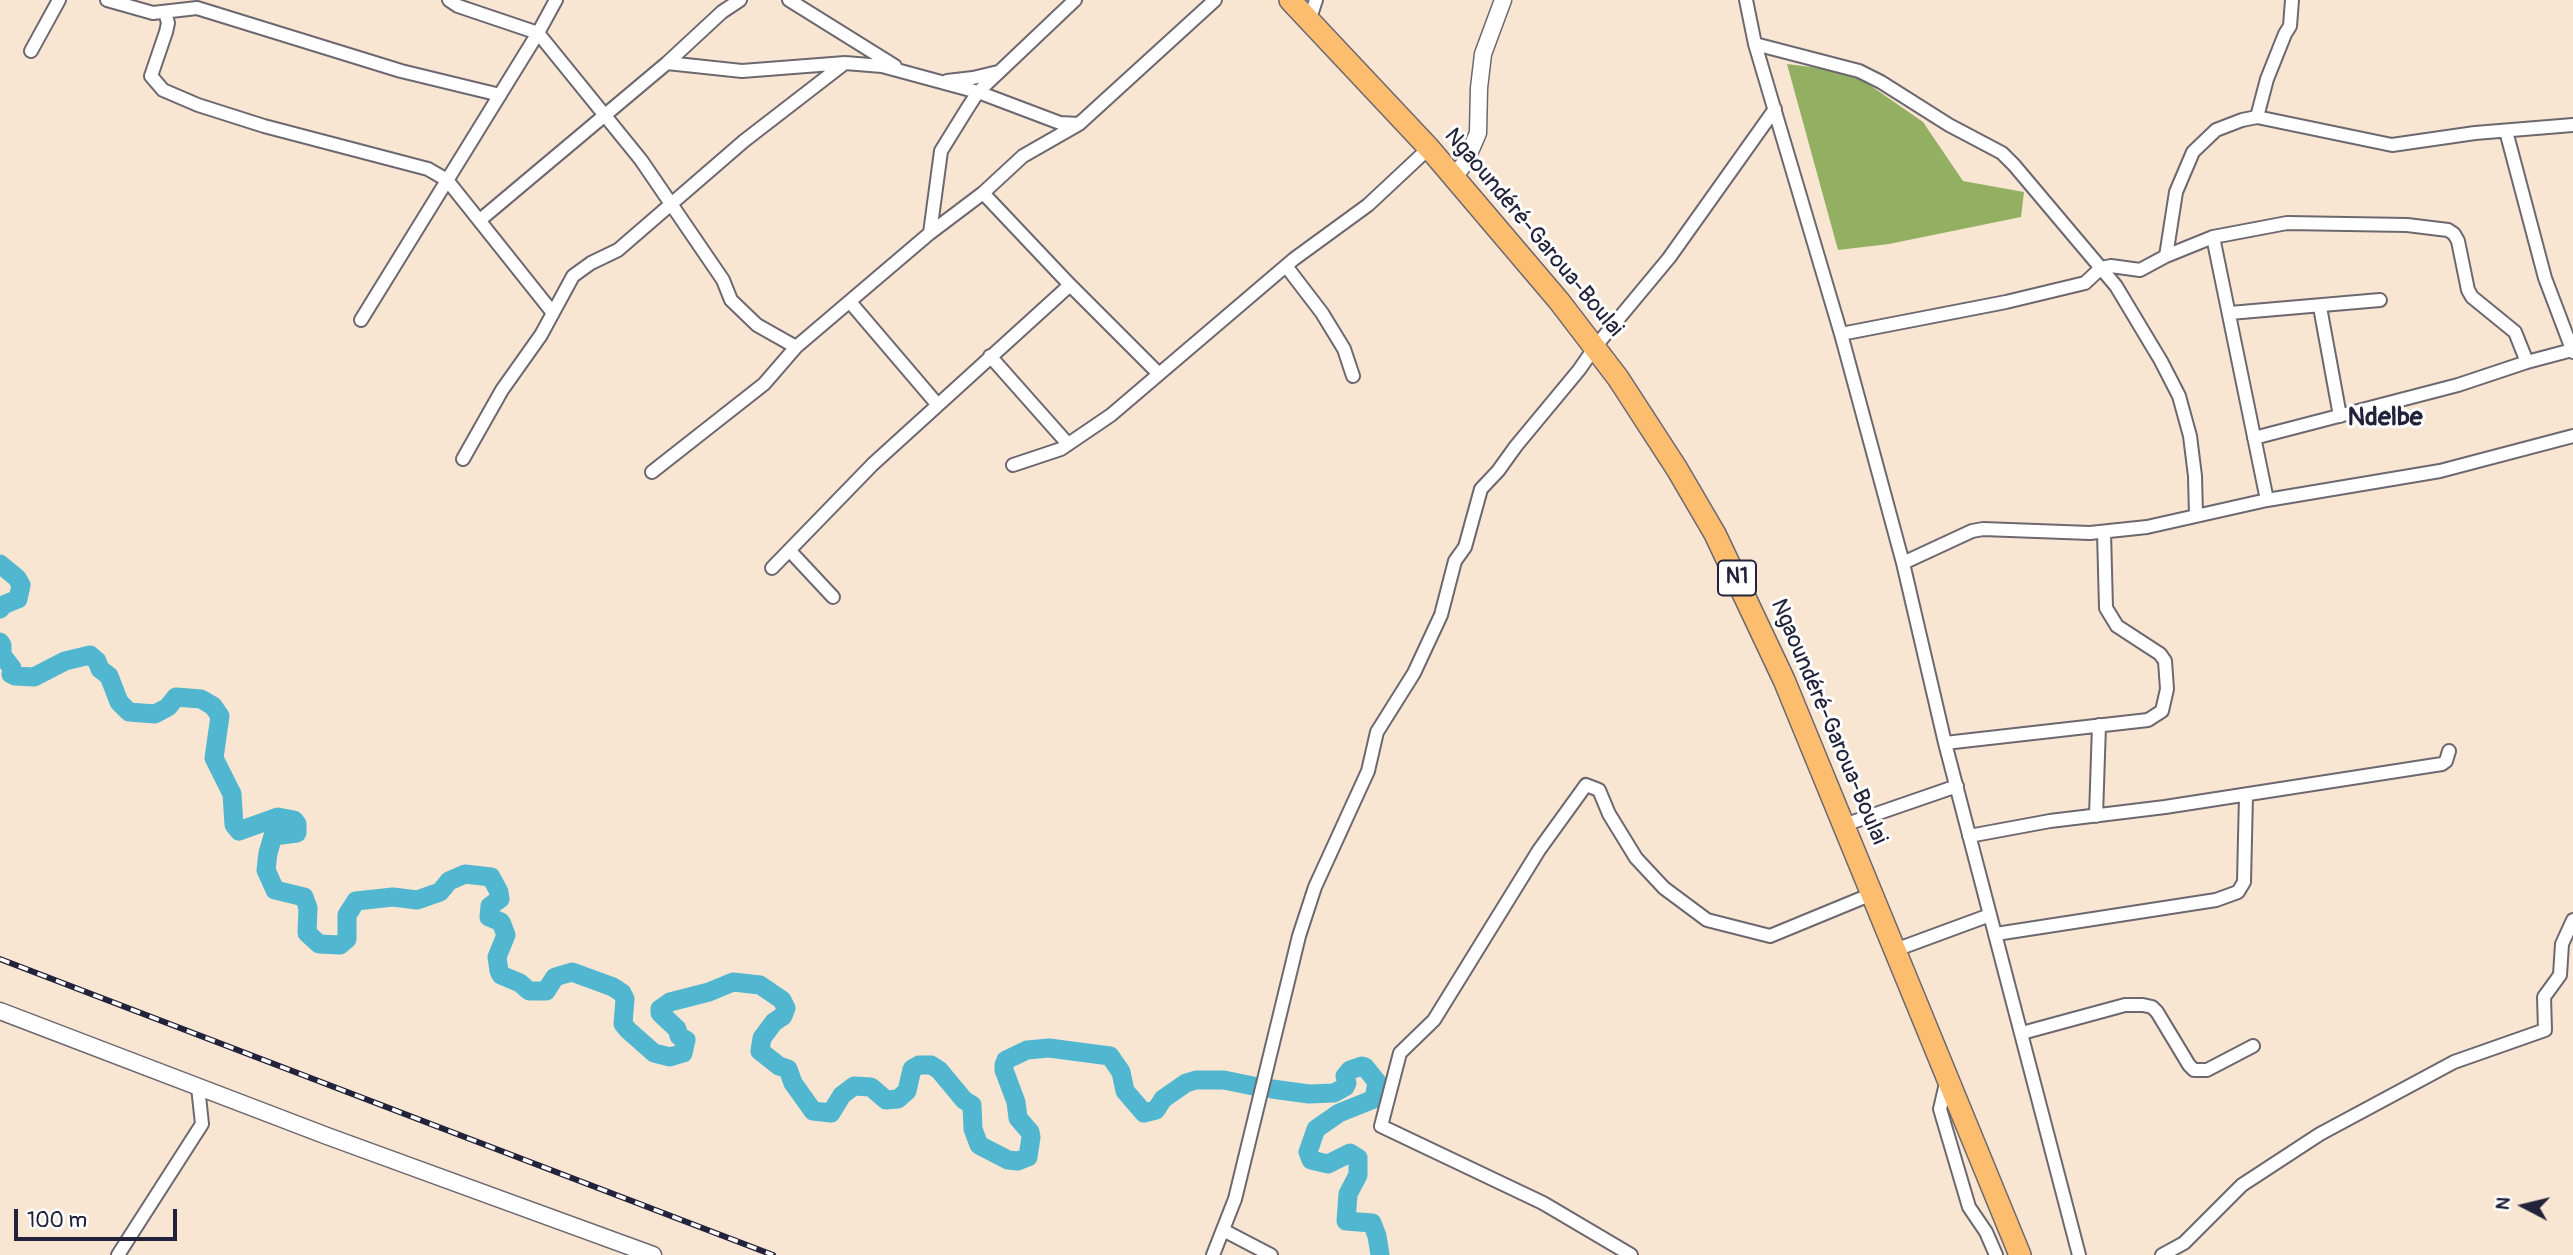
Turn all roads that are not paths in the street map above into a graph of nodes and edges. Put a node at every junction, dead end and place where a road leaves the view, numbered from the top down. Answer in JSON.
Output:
{"nodes":[{"id":1,"x":59,"y":0,"type":"edge"},
{"id":2,"x":107,"y":0,"type":"edge"},
{"id":3,"x":449,"y":0,"type":"edge"},
{"id":4,"x":556,"y":0,"type":"edge"},
{"id":5,"x":740,"y":0,"type":"edge"},
{"id":6,"x":789,"y":0,"type":"edge"},
{"id":7,"x":1075,"y":0,"type":"edge"},
{"id":8,"x":1214,"y":0,"type":"edge"},
{"id":9,"x":1290,"y":0,"type":"edge"},
{"id":10,"x":1316,"y":0,"type":"edge"},
{"id":11,"x":1503,"y":0,"type":"edge"},
{"id":12,"x":1746,"y":0,"type":"edge"},
{"id":13,"x":2292,"y":0,"type":"edge"},
{"id":14,"x":164,"y":12,"type":"junction"},
{"id":15,"x":1308,"y":21,"type":"junction"},
{"id":16,"x":538,"y":33,"type":"junction"},
{"id":17,"x":1755,"y":44,"type":"junction"},
{"id":18,"x":31,"y":51,"type":"dead end"},
{"id":19,"x":667,"y":63,"type":"junction"},
{"id":20,"x":845,"y":63,"type":"junction"},
{"id":21,"x":999,"y":71,"type":"junction"},
{"id":22,"x":908,"y":74,"type":"junction"},
{"id":23,"x":940,"y":82,"type":"junction"},
{"id":24,"x":978,"y":92,"type":"junction"},
{"id":25,"x":500,"y":95,"type":"junction"},
{"id":26,"x":1775,"y":109,"type":"junction"},
{"id":27,"x":605,"y":116,"type":"junction"},
{"id":28,"x":2257,"y":117,"type":"junction"},
{"id":29,"x":1079,"y":124,"type":"junction"},
{"id":30,"x":2573,"y":125,"type":"edge"},
{"id":31,"x":2506,"y":131,"type":"junction"},
{"id":32,"x":1429,"y":148,"type":"junction"},
{"id":33,"x":1453,"y":178,"type":"junction"},
{"id":34,"x":447,"y":180,"type":"junction"},
{"id":35,"x":983,"y":193,"type":"junction"},
{"id":36,"x":672,"y":204,"type":"junction"},
{"id":37,"x":480,"y":220,"type":"junction"},
{"id":38,"x":930,"y":233,"type":"junction"},
{"id":39,"x":2213,"y":237,"type":"junction"},
{"id":40,"x":2166,"y":256,"type":"junction"},
{"id":41,"x":1286,"y":266,"type":"junction"},
{"id":42,"x":2101,"y":268,"type":"junction"},
{"id":43,"x":1070,"y":285,"type":"junction"},
{"id":44,"x":2380,"y":300,"type":"dead end"},
{"id":45,"x":850,"y":302,"type":"junction"},
{"id":46,"x":2320,"y":307,"type":"junction"},
{"id":47,"x":553,"y":313,"type":"junction"},
{"id":48,"x":2230,"y":313,"type":"junction"},
{"id":49,"x":361,"y":320,"type":"dead end"},
{"id":50,"x":1842,"y":334,"type":"junction"},
{"id":51,"x":796,"y":347,"type":"junction"},
{"id":52,"x":1595,"y":347,"type":"junction"},
{"id":53,"x":2573,"y":351,"type":"edge"},
{"id":54,"x":990,"y":356,"type":"junction"},
{"id":55,"x":2527,"y":362,"type":"junction"},
{"id":56,"x":1158,"y":373,"type":"junction"},
{"id":57,"x":1353,"y":376,"type":"dead end"},
{"id":58,"x":937,"y":404,"type":"junction"},
{"id":59,"x":2340,"y":416,"type":"junction"},
{"id":60,"x":2573,"y":436,"type":"edge"},
{"id":61,"x":2254,"y":438,"type":"junction"},
{"id":62,"x":1068,"y":444,"type":"junction"},
{"id":63,"x":463,"y":459,"type":"dead end"},
{"id":64,"x":1013,"y":465,"type":"dead end"},
{"id":65,"x":652,"y":472,"type":"dead end"},
{"id":66,"x":2267,"y":500,"type":"junction"},
{"id":67,"x":2196,"y":516,"type":"junction"},
{"id":68,"x":2104,"y":532,"type":"junction"},
{"id":69,"x":790,"y":551,"type":"junction"},
{"id":70,"x":1903,"y":563,"type":"junction"},
{"id":71,"x":772,"y":568,"type":"dead end"},
{"id":72,"x":833,"y":597,"type":"dead end"},
{"id":73,"x":2099,"y":725,"type":"junction"},
{"id":74,"x":1945,"y":743,"type":"junction"},
{"id":75,"x":2449,"y":751,"type":"dead end"},
{"id":76,"x":1957,"y":786,"type":"junction"},
{"id":77,"x":2246,"y":795,"type":"junction"},
{"id":78,"x":2096,"y":816,"type":"junction"},
{"id":79,"x":1844,"y":825,"type":"junction"},
{"id":80,"x":1969,"y":836,"type":"junction"},
{"id":81,"x":1872,"y":894,"type":"junction"},
{"id":82,"x":1990,"y":915,"type":"junction"},
{"id":83,"x":2573,"y":920,"type":"edge"},
{"id":84,"x":1996,"y":934,"type":"junction"},
{"id":85,"x":1895,"y":950,"type":"junction"},
{"id":86,"x":0,"y":1011,"type":"edge"},
{"id":87,"x":2022,"y":1033,"type":"junction"},
{"id":88,"x":2253,"y":1045,"type":"dead end"},
{"id":89,"x":1948,"y":1078,"type":"junction"},
{"id":90,"x":198,"y":1087,"type":"junction"},
{"id":91,"x":1223,"y":1230,"type":"junction"},
{"id":92,"x":118,"y":1255,"type":"edge"},
{"id":93,"x":653,"y":1255,"type":"edge"},
{"id":94,"x":1213,"y":1255,"type":"edge"},
{"id":95,"x":1271,"y":1255,"type":"edge"},
{"id":96,"x":1632,"y":1255,"type":"edge"},
{"id":97,"x":1996,"y":1255,"type":"edge"},
{"id":98,"x":2020,"y":1255,"type":"edge"},
{"id":99,"x":2079,"y":1255,"type":"edge"},
{"id":100,"x":2162,"y":1255,"type":"edge"}],
"edges":[{"from":1,"to":18,"type":"street"},
{"from":2,"to":14,"type":"street"},
{"from":3,"to":16,"type":"street"},
{"from":4,"to":16,"type":"street"},
{"from":5,"to":19,"type":"street"},
{"from":6,"to":22,"type":"street"},
{"from":7,"to":21,"type":"street"},
{"from":8,"to":29,"type":"street"},
{"from":9,"to":15,"type":"highway","name":"Ngaoundéré-Garoua-Boulai","number":"N1"},
{"from":10,"to":15,"type":"street"},
{"from":11,"to":33,"type":"street"},
{"from":12,"to":17,"type":"street"},
{"from":13,"to":28,"type":"street"},
{"from":14,"to":25,"type":"street"},
{"from":14,"to":34,"type":"street"},
{"from":15,"to":32,"type":"highway","name":"Ngaoundéré-Garoua-Boulai","number":"N1"},
{"from":16,"to":25,"type":"street"},
{"from":16,"to":27,"type":"street"},
{"from":17,"to":26,"type":"street"},
{"from":17,"to":42,"type":"street"},
{"from":19,"to":20,"type":"street"},
{"from":19,"to":27,"type":"street"},
{"from":20,"to":22,"type":"street"},
{"from":20,"to":36,"type":"street"},
{"from":21,"to":23,"type":"street"},
{"from":21,"to":24,"type":"street"},
{"from":22,"to":23,"type":"street"},
{"from":23,"to":24,"type":"street"},
{"from":24,"to":29,"type":"street"},
{"from":24,"to":38,"type":"street"},
{"from":25,"to":34,"type":"street"},
{"from":26,"to":50,"type":"street"},
{"from":26,"to":52,"type":"street"},
{"from":27,"to":36,"type":"street"},
{"from":27,"to":37,"type":"street"},
{"from":28,"to":31,"type":"street"},
{"from":28,"to":40,"type":"street"},
{"from":29,"to":35,"type":"street"},
{"from":30,"to":31,"type":"street"},
{"from":31,"to":53,"type":"street"},
{"from":32,"to":33,"type":"highway","name":"Ngaoundéré-Garoua-Boulai","number":"N1"},
{"from":32,"to":41,"type":"street"},
{"from":33,"to":52,"type":"highway","name":"Ngaoundéré-Garoua-Boulai","number":"N1"},
{"from":34,"to":37,"type":"street"},
{"from":34,"to":49,"type":"street"},
{"from":35,"to":38,"type":"street"},
{"from":35,"to":43,"type":"street"},
{"from":36,"to":47,"type":"street"},
{"from":36,"to":51,"type":"street"},
{"from":37,"to":47,"type":"street"},
{"from":38,"to":45,"type":"street"},
{"from":39,"to":40,"type":"street"},
{"from":39,"to":48,"type":"street"},
{"from":39,"to":55,"type":"street"},
{"from":40,"to":42,"type":"street"},
{"from":41,"to":56,"type":"street"},
{"from":41,"to":57,"type":"street"},
{"from":42,"to":50,"type":"street"},
{"from":42,"to":67,"type":"street"},
{"from":43,"to":54,"type":"street"},
{"from":43,"to":56,"type":"street"},
{"from":44,"to":46,"type":"street"},
{"from":45,"to":51,"type":"street"},
{"from":45,"to":58,"type":"street"},
{"from":46,"to":48,"type":"street"},
{"from":46,"to":59,"type":"street"},
{"from":47,"to":63,"type":"street"},
{"from":48,"to":61,"type":"street"},
{"from":50,"to":70,"type":"street"},
{"from":51,"to":65,"type":"street"},
{"from":52,"to":79,"type":"highway","name":"Ngaoundéré-Garoua-Boulai","number":"N1"},
{"from":52,"to":91,"type":"street"},
{"from":53,"to":55,"type":"street"},
{"from":54,"to":58,"type":"street"},
{"from":54,"to":62,"type":"street"},
{"from":55,"to":59,"type":"street"},
{"from":56,"to":62,"type":"street"},
{"from":58,"to":69,"type":"street"},
{"from":59,"to":61,"type":"street"},
{"from":60,"to":66,"type":"street"},
{"from":61,"to":66,"type":"street"},
{"from":62,"to":64,"type":"street"},
{"from":66,"to":67,"type":"street"},
{"from":67,"to":68,"type":"street"},
{"from":68,"to":70,"type":"street"},
{"from":68,"to":73,"type":"street"},
{"from":69,"to":71,"type":"street"},
{"from":69,"to":72,"type":"street"},
{"from":70,"to":74,"type":"street"},
{"from":73,"to":74,"type":"street"},
{"from":73,"to":78,"type":"street"},
{"from":74,"to":76,"type":"street"},
{"from":75,"to":77,"type":"street"},
{"from":76,"to":79,"type":"street"},
{"from":76,"to":80,"type":"street"},
{"from":77,"to":78,"type":"street"},
{"from":77,"to":84,"type":"street"},
{"from":78,"to":80,"type":"street"},
{"from":79,"to":81,"type":"highway","name":"Ngaoundéré-Garoua-Boulai","number":"N1"},
{"from":80,"to":82,"type":"street"},
{"from":81,"to":85,"type":"highway","name":"Ngaoundéré-Garoua-Boulai","number":"N1"},
{"from":81,"to":96,"type":"street"},
{"from":82,"to":84,"type":"street"},
{"from":82,"to":85,"type":"street"},
{"from":83,"to":100,"type":"street"},
{"from":84,"to":87,"type":"street"},
{"from":85,"to":89,"type":"highway","name":"Ngaoundéré-Garoua-Boulai","number":"N1"},
{"from":86,"to":90,"type":"street"},
{"from":87,"to":88,"type":"street"},
{"from":87,"to":99,"type":"street"},
{"from":89,"to":97,"type":"street"},
{"from":89,"to":98,"type":"highway","name":"Ngaoundéré-Garoua-Boulai","number":"N1"},
{"from":90,"to":92,"type":"street"},
{"from":90,"to":93,"type":"street"},
{"from":91,"to":94,"type":"street"},
{"from":91,"to":95,"type":"street"}]}
